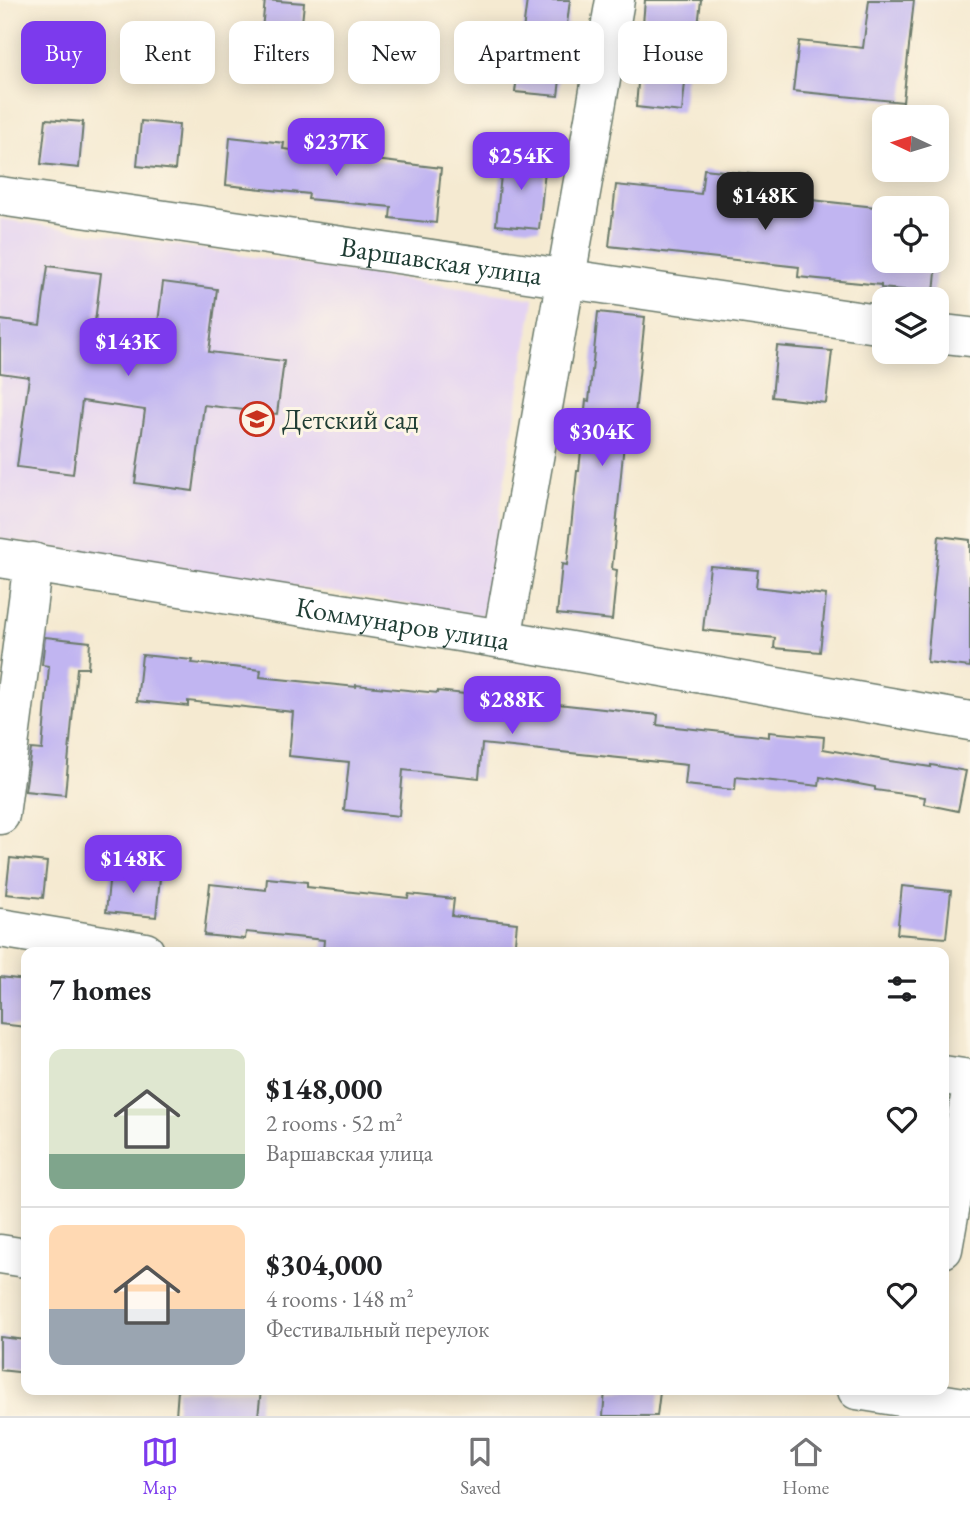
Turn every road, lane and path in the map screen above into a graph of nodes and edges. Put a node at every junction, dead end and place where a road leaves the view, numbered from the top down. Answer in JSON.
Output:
{"nodes":[{"id":1,"x":615,"y":0,"type":"edge"},
{"id":2,"x":0,"y":196,"type":"edge"},
{"id":3,"x":564,"y":280,"type":"junction"},
{"id":4,"x":872,"y":323,"type":"edge"},
{"id":5,"x":949,"y":335,"type":"edge"},
{"id":6,"x":970,"y":337,"type":"edge"},
{"id":7,"x":17,"y":560,"type":"edge"},
{"id":8,"x":502,"y":639,"type":"junction"},
{"id":9,"x":970,"y":721,"type":"edge"},
{"id":10,"x":0,"y":815,"type":"edge"},
{"id":11,"x":0,"y":928,"type":"edge"},
{"id":12,"x":115,"y":947,"type":"edge"},
{"id":13,"x":949,"y":1076,"type":"edge"},
{"id":14,"x":970,"y":1079,"type":"edge"},
{"id":15,"x":970,"y":1098,"type":"edge"},
{"id":16,"x":949,"y":1215,"type":"edge"},
{"id":17,"x":0,"y":1254,"type":"edge"},
{"id":18,"x":21,"y":1257,"type":"edge"},
{"id":19,"x":882,"y":1395,"type":"edge"},
{"id":20,"x":916,"y":1402,"type":"edge"},
{"id":21,"x":970,"y":1408,"type":"edge"}],
"edges":[{"from":1,"to":3,"type":"street"},
{"from":2,"to":3,"type":"street","name":"Варшавская улица"},
{"from":3,"to":4,"type":"street","name":"Варшавская улица"},
{"from":3,"to":8,"type":"street"},
{"from":5,"to":6,"type":"street"},
{"from":7,"to":8,"type":"street","name":"Коммунаров улица"},
{"from":7,"to":10,"type":"street"},
{"from":8,"to":9,"type":"street","name":"Коммунаров улица"},
{"from":11,"to":12,"type":"street"},
{"from":13,"to":14,"type":"street"},
{"from":15,"to":16,"type":"street"},
{"from":17,"to":18,"type":"street"},
{"from":19,"to":20,"type":"street"},
{"from":20,"to":21,"type":"street"}]}
